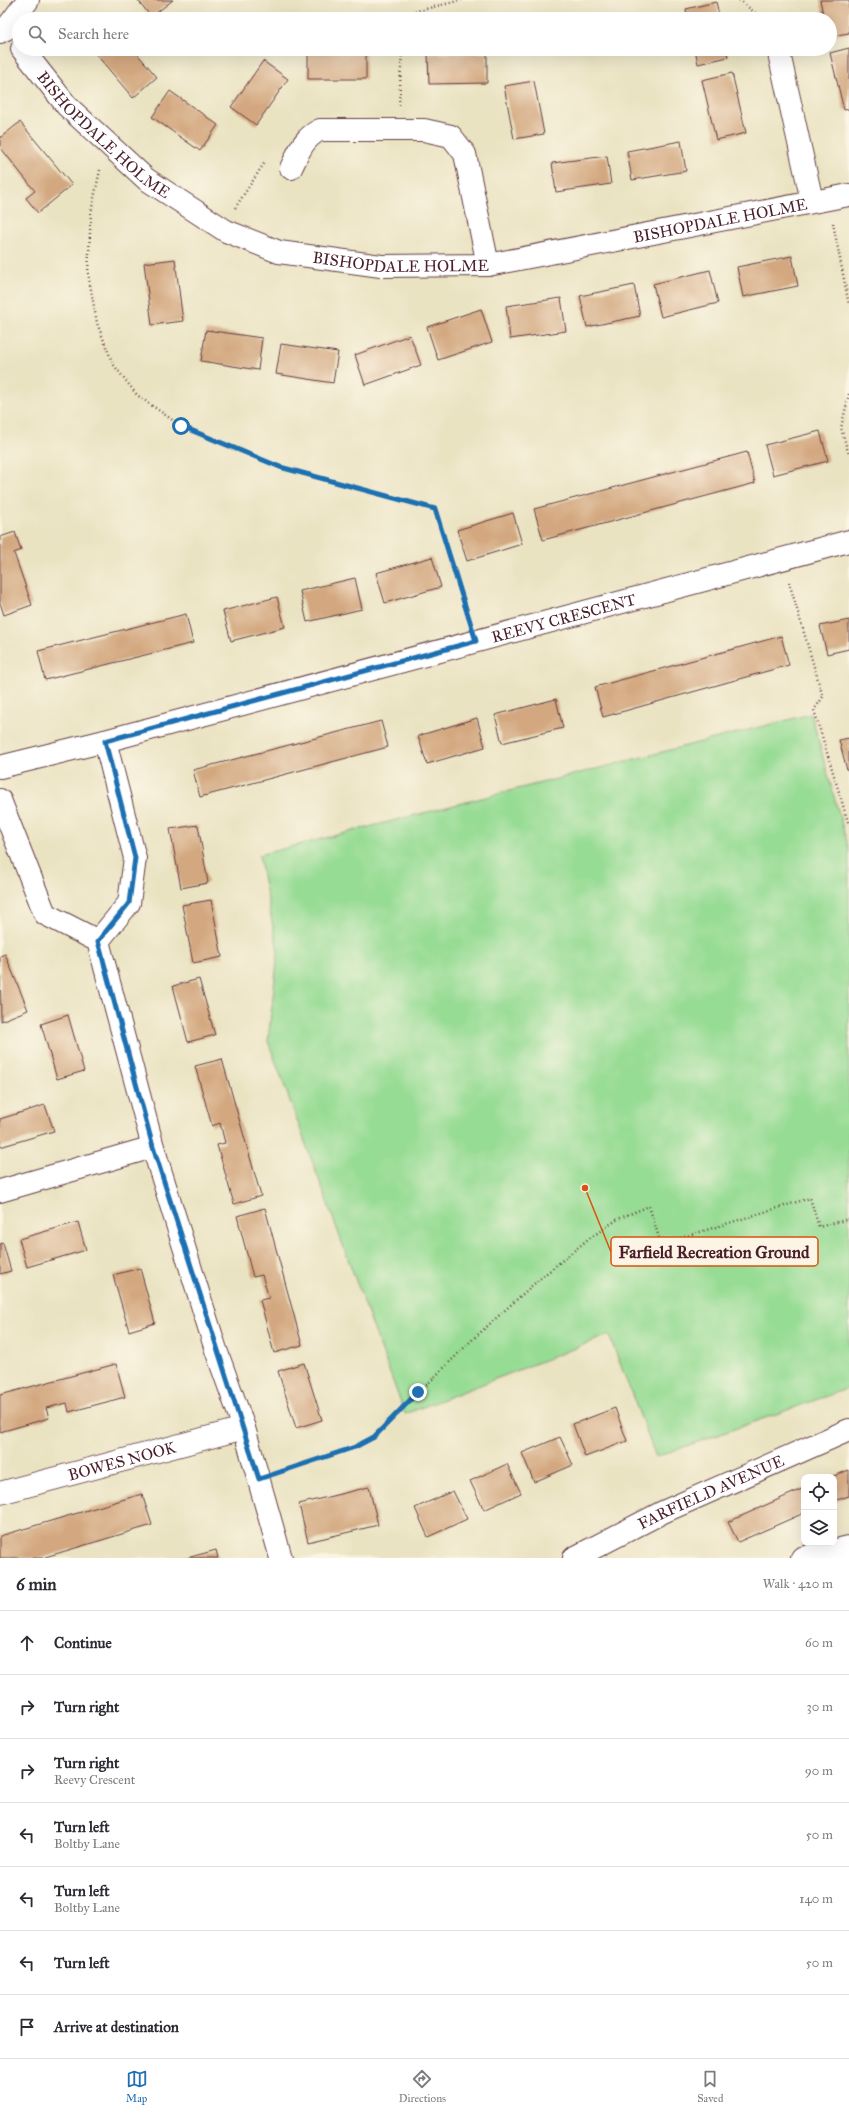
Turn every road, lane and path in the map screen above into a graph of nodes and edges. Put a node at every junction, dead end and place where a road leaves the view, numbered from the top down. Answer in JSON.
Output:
{"nodes":[{"id":1,"x":28,"y":0,"type":"edge"},
{"id":2,"x":462,"y":0,"type":"edge"},
{"id":3,"x":739,"y":0,"type":"edge"},
{"id":4,"x":21,"y":12,"type":"edge"},
{"id":5,"x":412,"y":12,"type":"edge"},
{"id":6,"x":754,"y":12,"type":"edge"},
{"id":7,"x":28,"y":56,"type":"edge"},
{"id":8,"x":402,"y":56,"type":"edge"},
{"id":9,"x":780,"y":56,"type":"edge"},
{"id":10,"x":397,"y":129,"type":"junction"},
{"id":11,"x":106,"y":142,"type":"junction"},
{"id":12,"x":291,"y":168,"type":"joint"},
{"id":13,"x":849,"y":195,"type":"edge"},
{"id":14,"x":820,"y":199,"type":"junction"},
{"id":15,"x":222,"y":228,"type":"junction"},
{"id":16,"x":488,"y":265,"type":"junction"},
{"id":17,"x":849,"y":305,"type":"edge"},
{"id":18,"x":849,"y":394,"type":"edge"},
{"id":19,"x":849,"y":455,"type":"edge"},
{"id":20,"x":849,"y":541,"type":"edge"},
{"id":21,"x":782,"y":559,"type":"junction"},
{"id":22,"x":476,"y":641,"type":"junction"},
{"id":23,"x":105,"y":741,"type":"junction"},
{"id":24,"x":0,"y":767,"type":"edge"},
{"id":25,"x":0,"y":800,"type":"edge"},
{"id":26,"x":849,"y":825,"type":"edge"},
{"id":27,"x":98,"y":941,"type":"junction"},
{"id":28,"x":153,"y":1147,"type":"junction"},
{"id":29,"x":0,"y":1191,"type":"edge"},
{"id":30,"x":849,"y":1219,"type":"edge"},
{"id":31,"x":244,"y":1428,"type":"junction"},
{"id":32,"x":849,"y":1430,"type":"edge"},
{"id":33,"x":259,"y":1479,"type":"junction"},
{"id":34,"x":0,"y":1493,"type":"edge"},
{"id":35,"x":849,"y":1547,"type":"edge"},
{"id":36,"x":281,"y":1558,"type":"edge"},
{"id":37,"x":574,"y":1558,"type":"edge"},
{"id":38,"x":802,"y":1558,"type":"edge"}],
"edges":[{"from":1,"to":4,"type":"street"},
{"from":2,"to":5,"type":"path"},
{"from":3,"to":6,"type":"path"},
{"from":7,"to":11,"type":"street","name":"BISHOPDALE HOLME"},
{"from":8,"to":10,"type":"path"},
{"from":9,"to":14,"type":"street"},
{"from":10,"to":12,"type":"street"},
{"from":10,"to":16,"type":"street"},
{"from":11,"to":15,"type":"street","name":"BISHOPDALE HOLME"},
{"from":11,"to":22,"type":"path"},
{"from":12,"to":15,"type":"path"},
{"from":13,"to":14,"type":"street","name":"BISHOPDALE HOLME"},
{"from":14,"to":16,"type":"street","name":"BISHOPDALE HOLME"},
{"from":14,"to":17,"type":"path"},
{"from":15,"to":16,"type":"street","name":"BISHOPDALE HOLME"},
{"from":18,"to":19,"type":"path"},
{"from":20,"to":21,"type":"street","name":"REEVY CRESCENT"},
{"from":21,"to":22,"type":"street","name":"REEVY CRESCENT"},
{"from":21,"to":26,"type":"path"},
{"from":22,"to":23,"type":"street","name":"REEVY CRESCENT"},
{"from":23,"to":24,"type":"street","name":"REEVY CRESCENT"},
{"from":23,"to":27,"type":"street"},
{"from":25,"to":27,"type":"street"},
{"from":27,"to":28,"type":"street"},
{"from":28,"to":29,"type":"street"},
{"from":28,"to":31,"type":"street"},
{"from":30,"to":33,"type":"path"},
{"from":31,"to":33,"type":"street"},
{"from":31,"to":34,"type":"street","name":"BOWES NOOK"},
{"from":32,"to":37,"type":"street","name":"FARFIELD AVENUE"},
{"from":33,"to":36,"type":"street"},
{"from":35,"to":38,"type":"street"}]}
